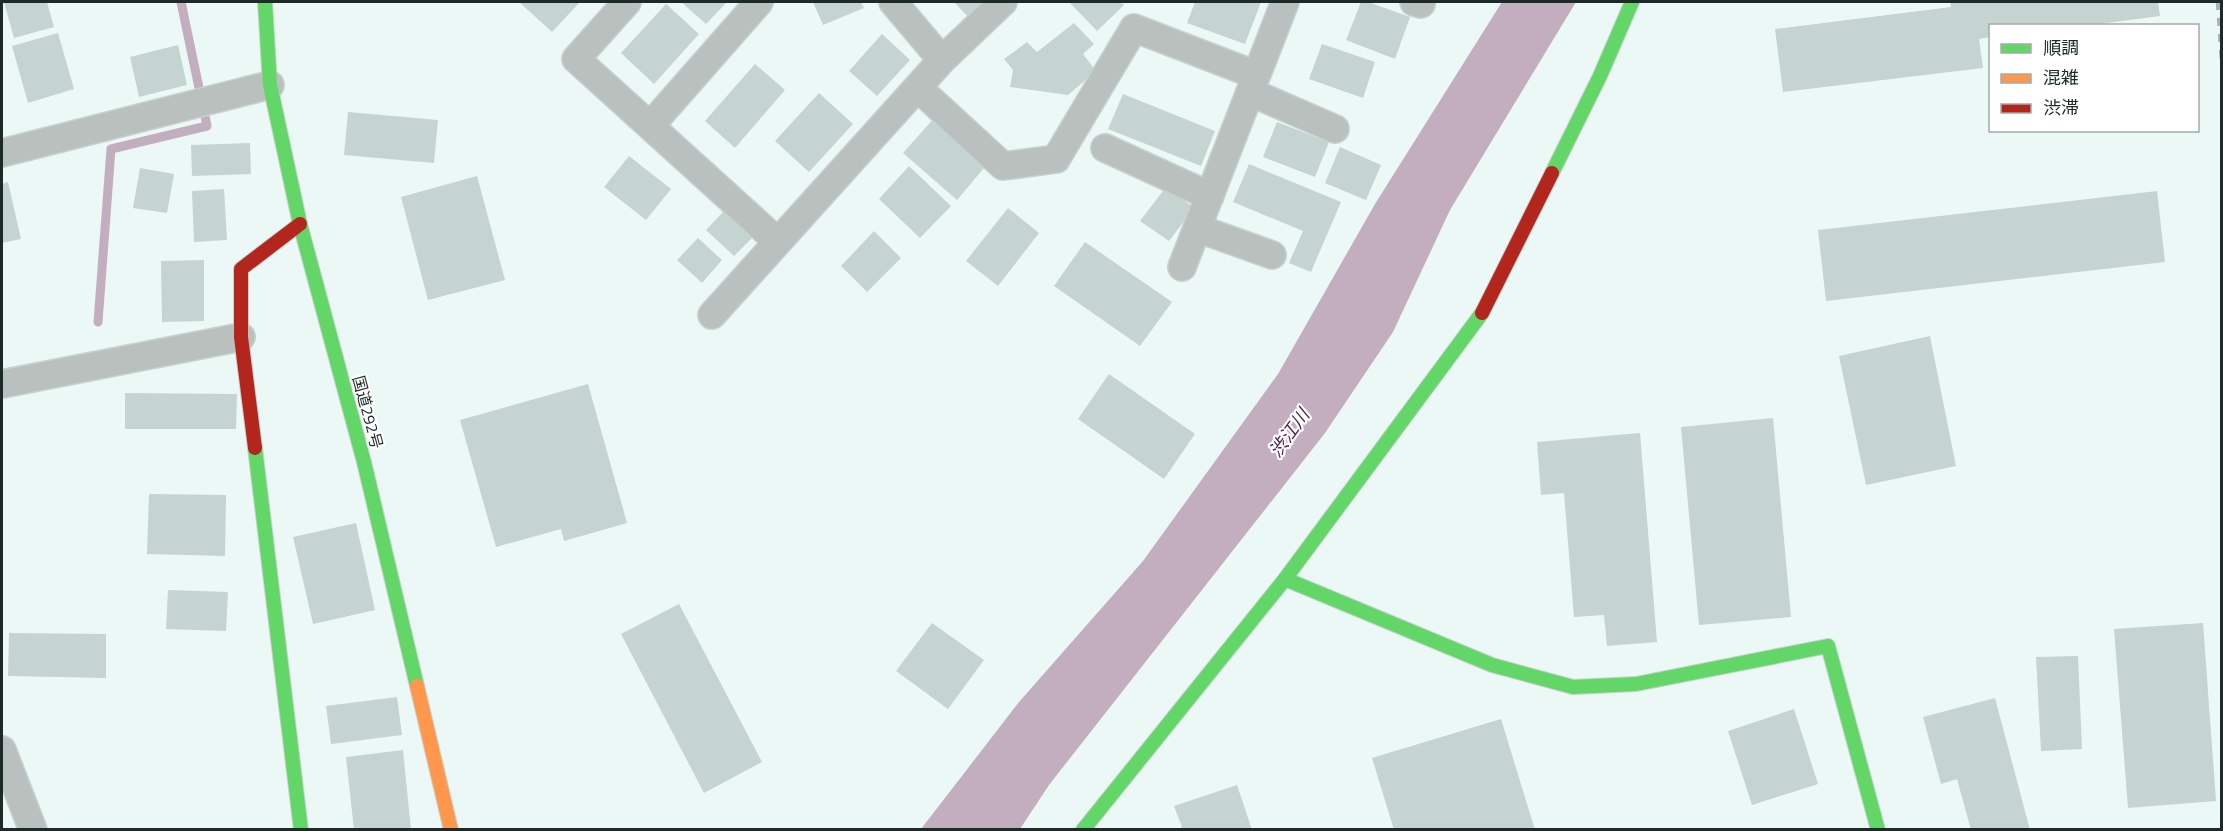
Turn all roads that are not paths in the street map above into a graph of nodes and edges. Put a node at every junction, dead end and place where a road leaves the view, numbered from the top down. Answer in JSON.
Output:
{"nodes":[{"id":1,"x":265,"y":2,"type":"edge"},
{"id":2,"x":627,"y":2,"type":"edge"},
{"id":3,"x":759,"y":2,"type":"edge"},
{"id":4,"x":893,"y":2,"type":"edge"},
{"id":5,"x":1004,"y":2,"type":"edge"},
{"id":6,"x":1285,"y":2,"type":"edge"},
{"id":7,"x":1632,"y":2,"type":"edge"},
{"id":8,"x":942,"y":60,"type":"junction"},
{"id":9,"x":1253,"y":83,"type":"junction"},
{"id":10,"x":270,"y":85,"type":"junction"},
{"id":11,"x":918,"y":88,"type":"junction"},
{"id":12,"x":650,"y":126,"type":"junction"},
{"id":13,"x":1335,"y":129,"type":"dead end"},
{"id":14,"x":1105,"y":148,"type":"dead end"},
{"id":15,"x":2,"y":153,"type":"edge"},
{"id":16,"x":1210,"y":196,"type":"junction"},
{"id":17,"x":300,"y":224,"type":"junction"},
{"id":18,"x":1197,"y":228,"type":"junction"},
{"id":19,"x":778,"y":242,"type":"junction"},
{"id":20,"x":1272,"y":255,"type":"dead end"},
{"id":21,"x":1182,"y":267,"type":"dead end"},
{"id":22,"x":712,"y":315,"type":"dead end"},
{"id":23,"x":241,"y":337,"type":"junction"},
{"id":24,"x":2,"y":384,"type":"edge"},
{"id":25,"x":1285,"y":579,"type":"junction"},
{"id":26,"x":2,"y":750,"type":"edge"},
{"id":27,"x":33,"y":830,"type":"edge"},
{"id":28,"x":301,"y":830,"type":"edge"},
{"id":29,"x":451,"y":830,"type":"edge"},
{"id":30,"x":1083,"y":830,"type":"edge"},
{"id":31,"x":1878,"y":830,"type":"edge"}],
"edges":[{"from":1,"to":10,"type":"main road","name":"国道292号"},
{"from":2,"to":12,"type":"street"},
{"from":3,"to":12,"type":"street"},
{"from":4,"to":8,"type":"street"},
{"from":5,"to":8,"type":"street"},
{"from":6,"to":9,"type":"street"},
{"from":7,"to":25,"type":"main road"},
{"from":8,"to":11,"type":"street"},
{"from":9,"to":11,"type":"street"},
{"from":9,"to":13,"type":"street"},
{"from":9,"to":16,"type":"street"},
{"from":10,"to":15,"type":"street"},
{"from":10,"to":17,"type":"main road","name":"国道292号"},
{"from":11,"to":19,"type":"street"},
{"from":12,"to":19,"type":"street"},
{"from":14,"to":16,"type":"street"},
{"from":16,"to":18,"type":"street"},
{"from":17,"to":23,"type":"main road"},
{"from":17,"to":29,"type":"main road","name":"国道292号"},
{"from":18,"to":20,"type":"street"},
{"from":18,"to":21,"type":"street"},
{"from":19,"to":22,"type":"street"},
{"from":23,"to":24,"type":"street"},
{"from":23,"to":28,"type":"main road"},
{"from":25,"to":30,"type":"main road"},
{"from":25,"to":31,"type":"main road"},
{"from":26,"to":27,"type":"street"}]}
